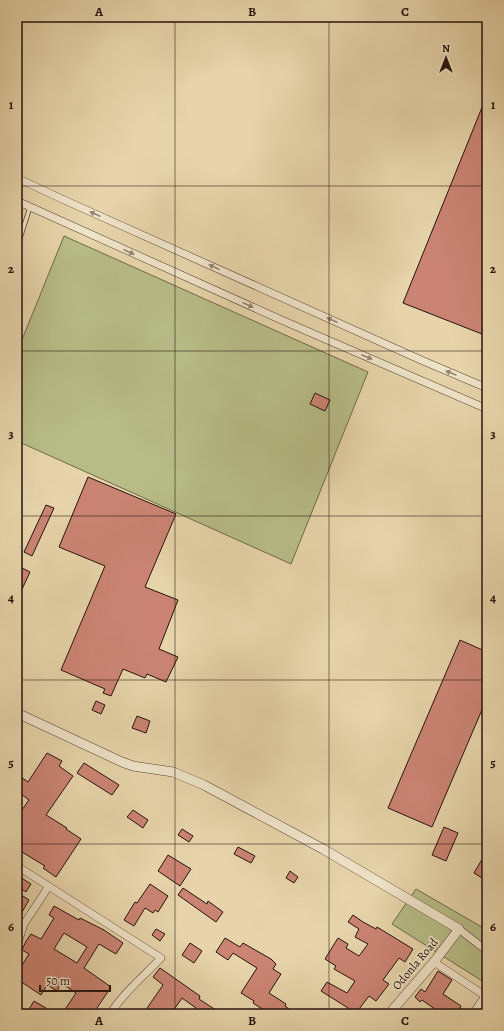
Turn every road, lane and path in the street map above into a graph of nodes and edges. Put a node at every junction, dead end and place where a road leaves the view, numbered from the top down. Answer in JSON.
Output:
{"nodes":[{"id":1,"x":17,"y":178,"type":"edge"},
{"id":2,"x":17,"y":201,"type":"edge"},
{"id":3,"x":30,"y":207,"type":"junction"},
{"id":4,"x":17,"y":248,"type":"edge"},
{"id":5,"x":487,"y":388,"type":"edge"},
{"id":6,"x":487,"y":409,"type":"edge"},
{"id":7,"x":17,"y":713,"type":"edge"},
{"id":8,"x":17,"y":866,"type":"edge"},
{"id":9,"x":49,"y":886,"type":"junction"},
{"id":10,"x":459,"y":928,"type":"junction"},
{"id":11,"x":17,"y":946,"type":"edge"},
{"id":12,"x":487,"y":951,"type":"edge"},
{"id":13,"x":434,"y":962,"type":"junction"},
{"id":14,"x":486,"y":997,"type":"edge"},
{"id":15,"x":110,"y":1014,"type":"edge"},
{"id":16,"x":389,"y":1014,"type":"edge"},
{"id":17,"x":473,"y":1014,"type":"edge"}],
"edges":[{"from":5,"to":1,"type":"street","one_way":true},
{"from":2,"to":3,"type":"street"},
{"from":3,"to":4,"type":"lane"},
{"from":3,"to":6,"type":"street","one_way":true},
{"from":7,"to":10,"type":"street"},
{"from":8,"to":9,"type":"street"},
{"from":9,"to":11,"type":"street"},
{"from":9,"to":15,"type":"street"},
{"from":10,"to":12,"type":"street"},
{"from":10,"to":13,"type":"street","name":"Odonla Road"},
{"from":13,"to":14,"type":"street"},
{"from":13,"to":16,"type":"street","name":"Odonla Road"},
{"from":14,"to":17,"type":"street"}]}
